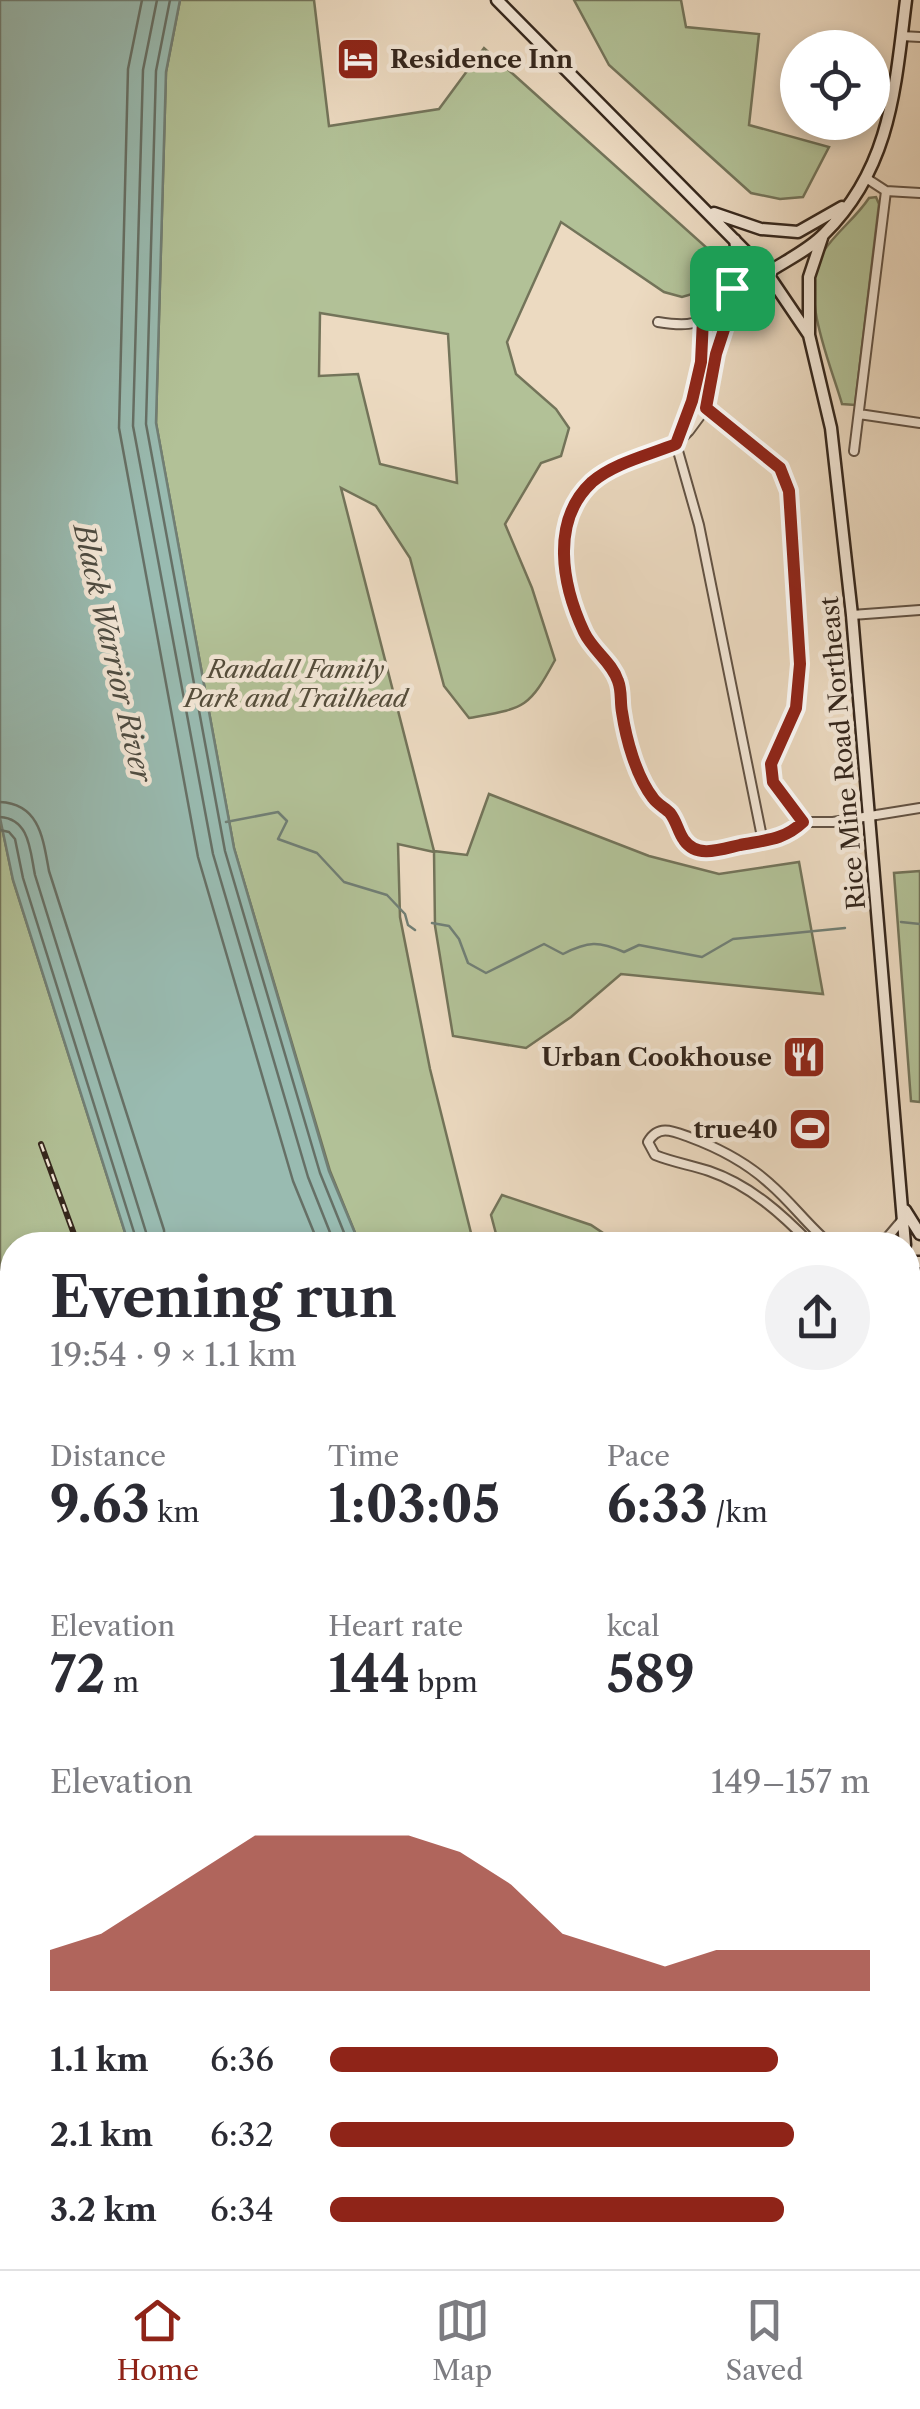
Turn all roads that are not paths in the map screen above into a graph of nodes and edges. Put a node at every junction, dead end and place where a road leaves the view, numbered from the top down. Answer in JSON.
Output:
{"nodes":[{"id":1,"x":497,"y":0,"type":"edge"},
{"id":2,"x":906,"y":0,"type":"edge"},
{"id":3,"x":902,"y":36,"type":"junction"},
{"id":4,"x":920,"y":37,"type":"edge"},
{"id":5,"x":866,"y":178,"type":"junction"},
{"id":6,"x":886,"y":191,"type":"junction"},
{"id":7,"x":920,"y":194,"type":"edge"},
{"id":8,"x":852,"y":201,"type":"junction"},
{"id":9,"x":710,"y":212,"type":"junction"},
{"id":10,"x":822,"y":236,"type":"junction"},
{"id":11,"x":735,"y":239,"type":"junction"},
{"id":12,"x":766,"y":273,"type":"junction"},
{"id":13,"x":732,"y":288,"type":"junction"},
{"id":14,"x":703,"y":319,"type":"junction"},
{"id":15,"x":658,"y":322,"type":"dead end"},
{"id":16,"x":809,"y":335,"type":"junction"},
{"id":17,"x":706,"y":408,"type":"junction"},
{"id":18,"x":859,"y":414,"type":"junction"},
{"id":19,"x":920,"y":422,"type":"edge"},
{"id":20,"x":676,"y":444,"type":"junction"},
{"id":21,"x":854,"y":451,"type":"dead end"},
{"id":22,"x":920,"y":610,"type":"edge"},
{"id":23,"x":852,"y":615,"type":"junction"},
{"id":24,"x":920,"y":808,"type":"edge"},
{"id":25,"x":871,"y":814,"type":"junction"},
{"id":26,"x":803,"y":822,"type":"junction"},
{"id":27,"x":763,"y":842,"type":"junction"},
{"id":28,"x":902,"y":1206,"type":"junction"},
{"id":29,"x":903,"y":1219,"type":"junction"},
{"id":30,"x":799,"y":1232,"type":"edge"},
{"id":31,"x":818,"y":1232,"type":"edge"},
{"id":32,"x":892,"y":1232,"type":"edge"},
{"id":33,"x":904,"y":1232,"type":"edge"},
{"id":34,"x":919,"y":1232,"type":"edge"}],
"edges":[{"from":1,"to":9,"type":"main road","name":"Rice Mine Road Northeast"},
{"from":2,"to":3,"type":"main road"},
{"from":3,"to":4,"type":"street"},
{"from":3,"to":5,"type":"main road"},
{"from":5,"to":6,"type":"street"},
{"from":5,"to":8,"type":"main road"},
{"from":6,"to":7,"type":"street"},
{"from":6,"to":18,"type":"street"},
{"from":8,"to":9,"type":"main road"},
{"from":8,"to":10,"type":"main road"},
{"from":9,"to":11,"type":"main road","name":"Rice Mine Road Northeast"},
{"from":10,"to":12,"type":"main road"},
{"from":10,"to":16,"type":"main road"},
{"from":11,"to":12,"type":"main road","name":"Rice Mine Road Northeast"},
{"from":11,"to":13,"type":"main road"},
{"from":12,"to":13,"type":"street"},
{"from":12,"to":16,"type":"main road","name":"Rice Mine Road Northeast"},
{"from":12,"to":17,"type":"street"},
{"from":13,"to":14,"type":"street"},
{"from":14,"to":15,"type":"street"},
{"from":14,"to":20,"type":"street"},
{"from":16,"to":23,"type":"main road","name":"Rice Mine Road Northeast"},
{"from":17,"to":20,"type":"street"},
{"from":17,"to":26,"type":"street"},
{"from":18,"to":19,"type":"street"},
{"from":18,"to":21,"type":"street"},
{"from":20,"to":27,"type":"street"},
{"from":20,"to":27,"type":"street"},
{"from":22,"to":23,"type":"street"},
{"from":23,"to":25,"type":"main road","name":"Rice Mine Road Northeast"},
{"from":24,"to":25,"type":"street"},
{"from":25,"to":26,"type":"street"},
{"from":25,"to":28,"type":"main road","name":"Rice Mine Road Northeast"},
{"from":26,"to":27,"type":"street"},
{"from":28,"to":29,"type":"main road","name":"Rice Mine Road Northeast"},
{"from":28,"to":34,"type":"main road"},
{"from":29,"to":32,"type":"street"},
{"from":29,"to":33,"type":"main road","name":"Rice Mine Road Northeast"},
{"from":30,"to":31,"type":"street"}]}
